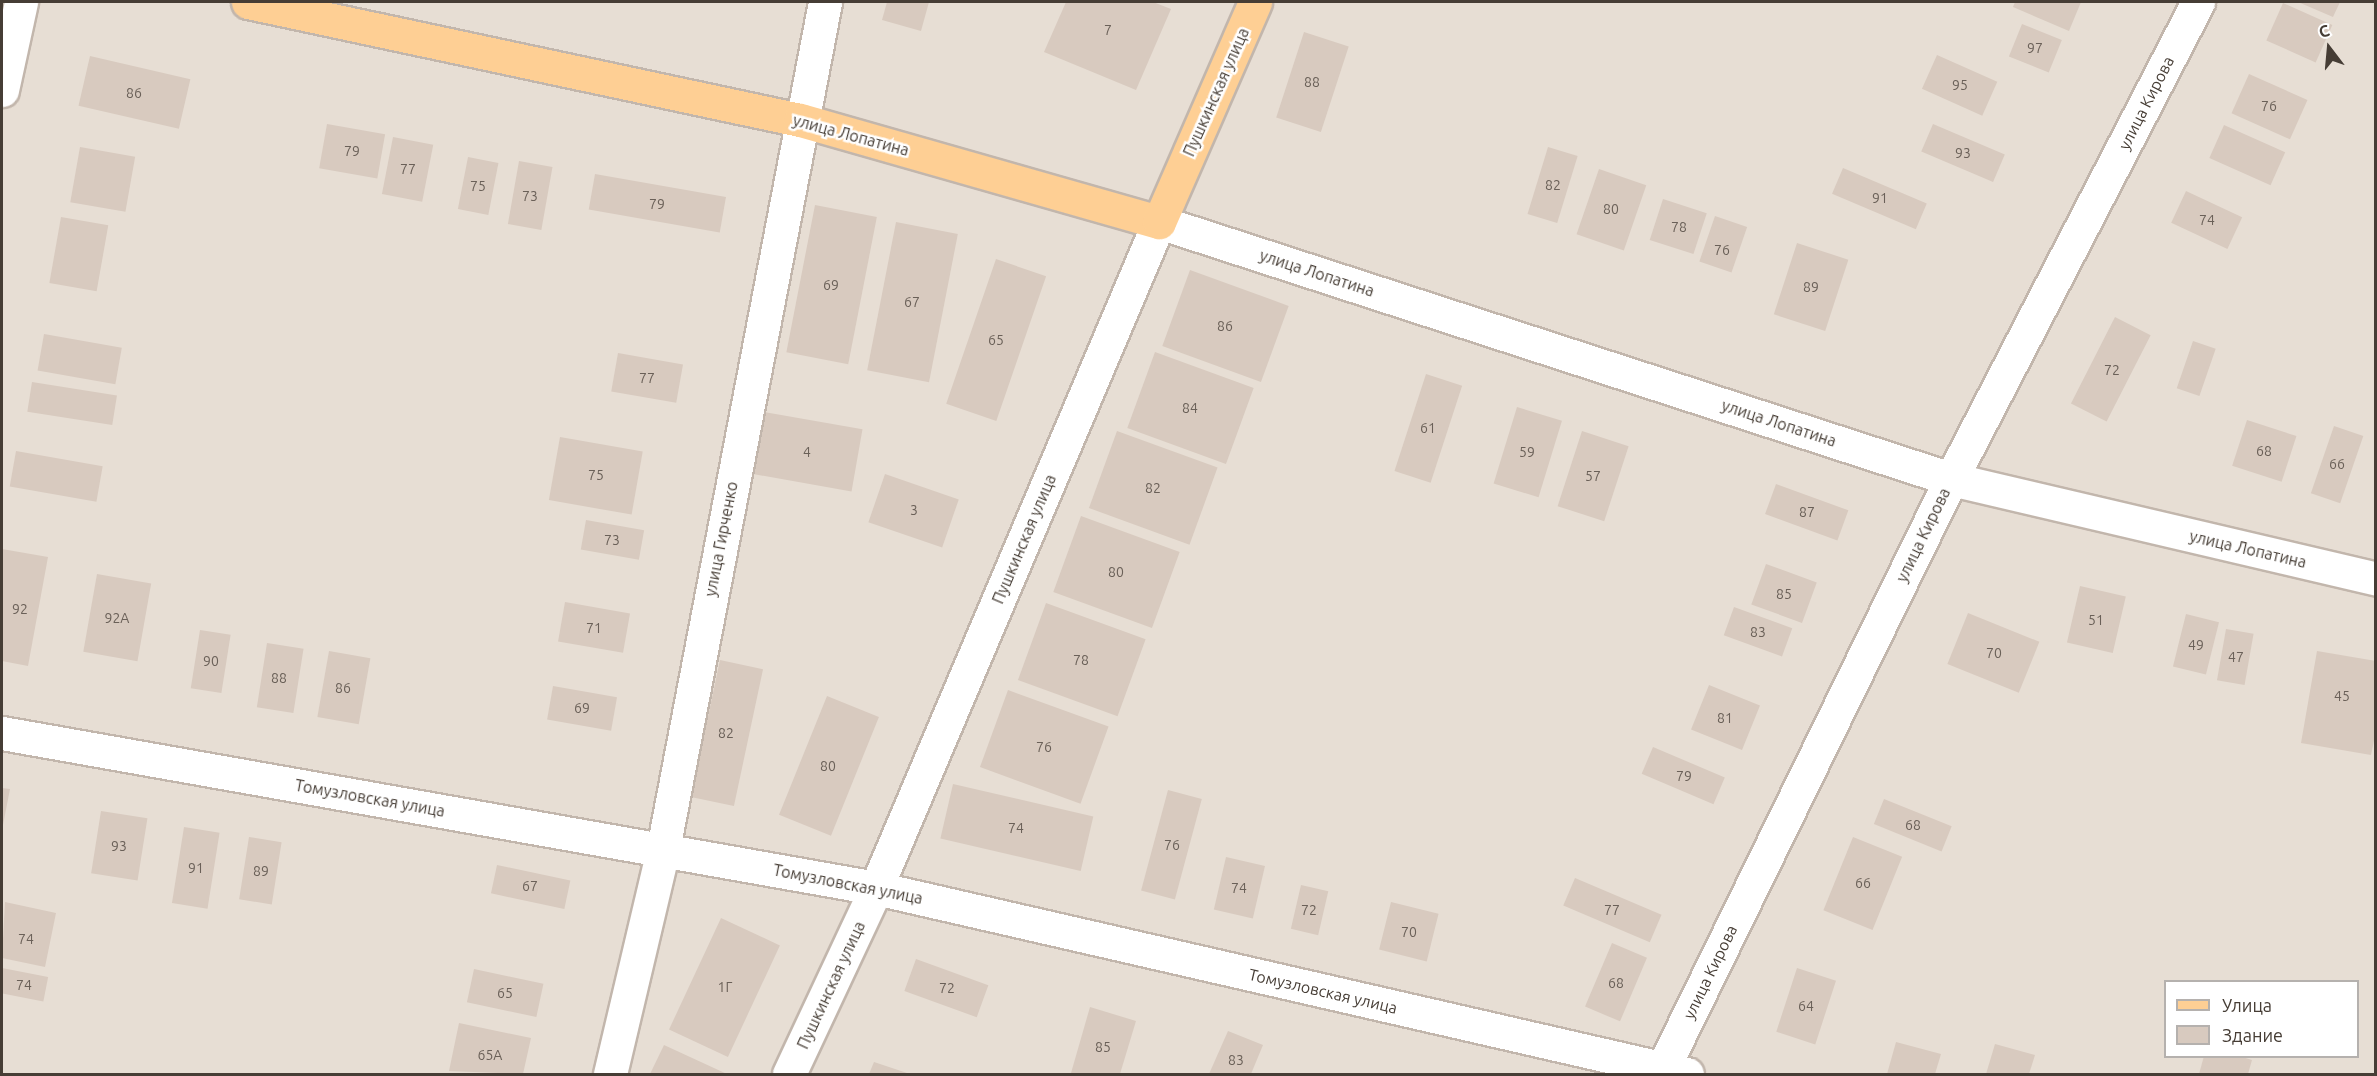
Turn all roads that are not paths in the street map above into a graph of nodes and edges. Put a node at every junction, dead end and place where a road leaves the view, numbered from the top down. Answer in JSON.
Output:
{"nodes":[{"id":1,"x":21,"y":2,"type":"edge"},
{"id":2,"x":248,"y":2,"type":"edge"},
{"id":3,"x":825,"y":2,"type":"edge"},
{"id":4,"x":1256,"y":2,"type":"edge"},
{"id":5,"x":2198,"y":2,"type":"edge"},
{"id":6,"x":2,"y":90,"type":"edge"},
{"id":7,"x":800,"y":120,"type":"junction"},
{"id":8,"x":1159,"y":222,"type":"junction"},
{"id":9,"x":1951,"y":479,"type":"junction"},
{"id":10,"x":2376,"y":579,"type":"edge"},
{"id":11,"x":2,"y":733,"type":"edge"},
{"id":12,"x":663,"y":849,"type":"junction"},
{"id":13,"x":876,"y":888,"type":"junction"},
{"id":14,"x":1670,"y":1072,"type":"edge"},
{"id":15,"x":610,"y":1074,"type":"edge"},
{"id":16,"x":789,"y":1074,"type":"edge"}],
"edges":[{"from":1,"to":6,"type":"street"},
{"from":2,"to":7,"type":"main road","name":"улица Лопатина"},
{"from":3,"to":7,"type":"street","name":"улица Гирченко"},
{"from":4,"to":8,"type":"main road","name":"Пушкинская улица"},
{"from":5,"to":9,"type":"street","name":"улица Кирова"},
{"from":7,"to":8,"type":"main road","name":"улица Лопатина"},
{"from":7,"to":12,"type":"street","name":"улица Гирченко"},
{"from":8,"to":9,"type":"street","name":"улица Лопатина"},
{"from":8,"to":13,"type":"street","name":"Пушкинская улица"},
{"from":9,"to":10,"type":"street","name":"улица Лопатина"},
{"from":9,"to":14,"type":"street","name":"улица Кирова"},
{"from":11,"to":12,"type":"street","name":"Томузловская улица"},
{"from":12,"to":13,"type":"street","name":"Томузловская улица"},
{"from":12,"to":15,"type":"street","name":"улица Гирченко"},
{"from":13,"to":14,"type":"street","name":"Томузловская улица"},
{"from":13,"to":16,"type":"street","name":"Пушкинская улица"}]}
